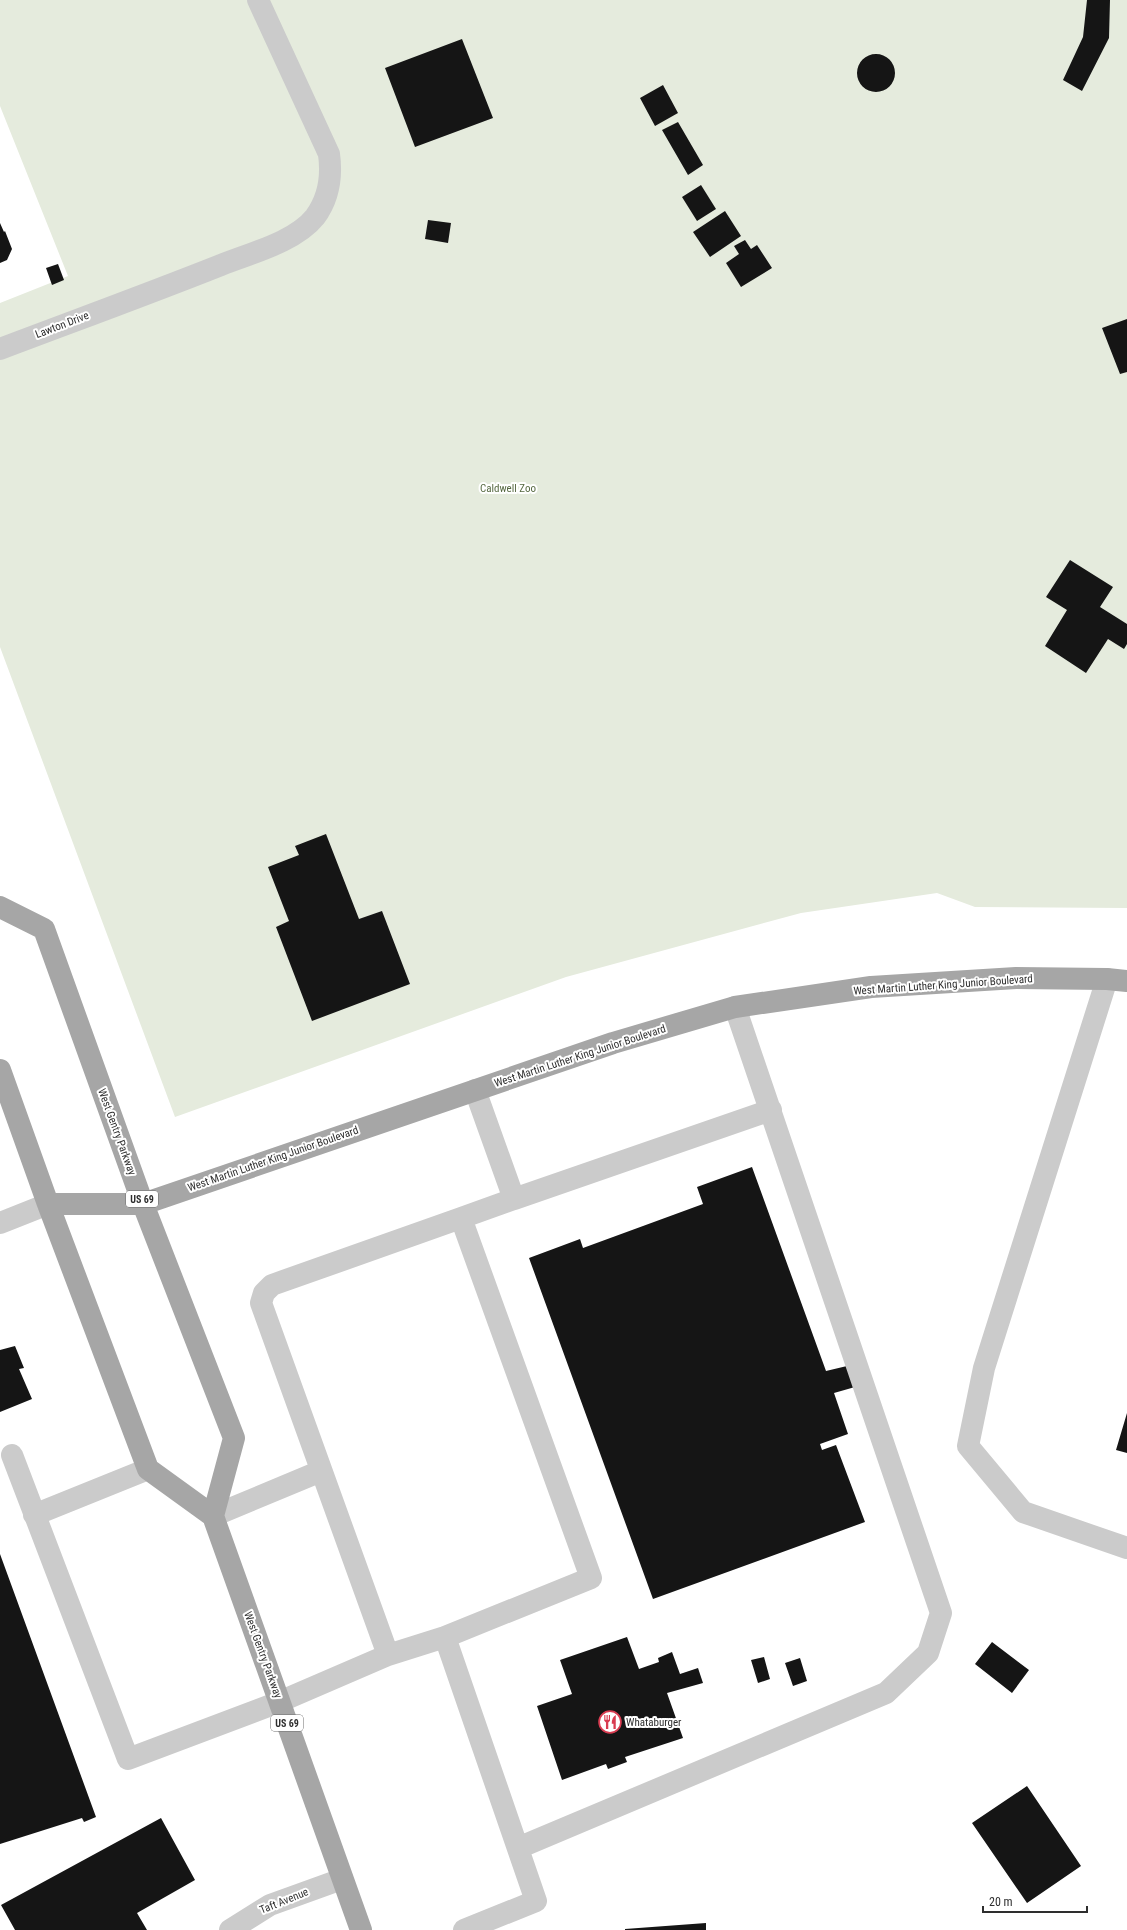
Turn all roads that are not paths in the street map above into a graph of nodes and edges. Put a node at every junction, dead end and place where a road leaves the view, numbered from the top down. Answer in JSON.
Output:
{"nodes":[{"id":1,"x":258,"y":0,"type":"edge"},
{"id":2,"x":0,"y":349,"type":"edge"},
{"id":3,"x":0,"y":907,"type":"edge"},
{"id":4,"x":1117,"y":980,"type":"edge"},
{"id":5,"x":735,"y":1007,"type":"junction"},
{"id":6,"x":0,"y":1070,"type":"edge"},
{"id":7,"x":474,"y":1090,"type":"junction"},
{"id":8,"x":771,"y":1110,"type":"junction"},
{"id":9,"x":514,"y":1199,"type":"junction"},
{"id":10,"x":48,"y":1204,"type":"junction"},
{"id":11,"x":143,"y":1204,"type":"junction"},
{"id":12,"x":462,"y":1218,"type":"junction"},
{"id":13,"x":0,"y":1223,"type":"edge"},
{"id":14,"x":12,"y":1455,"type":"dead end"},
{"id":15,"x":148,"y":1469,"type":"junction"},
{"id":16,"x":321,"y":1471,"type":"junction"},
{"id":17,"x":34,"y":1515,"type":"junction"},
{"id":18,"x":213,"y":1516,"type":"junction"},
{"id":19,"x":1127,"y":1548,"type":"edge"},
{"id":20,"x":445,"y":1637,"type":"junction"},
{"id":21,"x":388,"y":1655,"type":"junction"},
{"id":22,"x":279,"y":1702,"type":"junction"},
{"id":23,"x":518,"y":1848,"type":"junction"},
{"id":24,"x":342,"y":1879,"type":"junction"},
{"id":25,"x":230,"y":1930,"type":"edge"},
{"id":26,"x":360,"y":1930,"type":"edge"},
{"id":27,"x":464,"y":1930,"type":"edge"}],
"edges":[{"from":1,"to":2,"type":"street","name":"Lawton Drive"},
{"from":3,"to":11,"type":"main road","name":"West Gentry Parkway","number":"US 69"},
{"from":4,"to":5,"type":"main road","name":"West Martin Luther King Junior Boulevard"},
{"from":4,"to":19,"type":"street"},
{"from":5,"to":7,"type":"main road","name":"West Martin Luther King Junior Boulevard"},
{"from":5,"to":8,"type":"street"},
{"from":6,"to":10,"type":"main road"},
{"from":7,"to":9,"type":"street"},
{"from":7,"to":11,"type":"main road","name":"West Martin Luther King Junior Boulevard"},
{"from":8,"to":9,"type":"street"},
{"from":8,"to":23,"type":"street"},
{"from":9,"to":12,"type":"street"},
{"from":10,"to":11,"type":"main road","name":"West Martin Luther King Junior Boulevard"},
{"from":10,"to":13,"type":"street"},
{"from":10,"to":15,"type":"main road"},
{"from":11,"to":18,"type":"main road","name":"West Gentry Parkway","number":"US 69"},
{"from":12,"to":16,"type":"street"},
{"from":12,"to":20,"type":"street"},
{"from":14,"to":17,"type":"street"},
{"from":15,"to":17,"type":"street"},
{"from":15,"to":18,"type":"main road"},
{"from":16,"to":18,"type":"street"},
{"from":16,"to":21,"type":"street"},
{"from":17,"to":22,"type":"street"},
{"from":18,"to":22,"type":"main road","name":"West Gentry Parkway","number":"US 69"},
{"from":20,"to":21,"type":"street"},
{"from":20,"to":23,"type":"street"},
{"from":21,"to":22,"type":"street"},
{"from":22,"to":24,"type":"main road","name":"West Gentry Parkway","number":"US 69"},
{"from":23,"to":27,"type":"street"},
{"from":24,"to":25,"type":"street","name":"Taft Avenue"},
{"from":24,"to":26,"type":"main road","name":"West Gentry Parkway","number":"US 69"}]}
